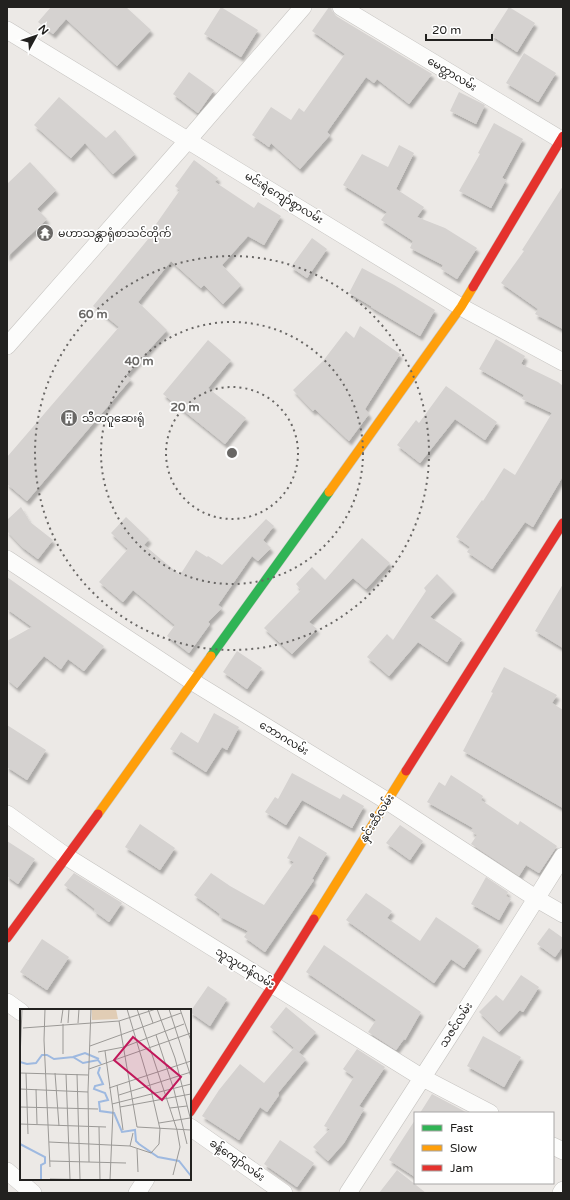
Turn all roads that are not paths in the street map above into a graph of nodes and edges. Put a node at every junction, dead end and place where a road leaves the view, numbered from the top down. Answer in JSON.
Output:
{"nodes":[{"id":1,"x":302,"y":7,"type":"edge"},
{"id":2,"x":341,"y":7,"type":"edge"},
{"id":3,"x":7,"y":30,"type":"edge"},
{"id":4,"x":562,"y":139,"type":"edge"},
{"id":5,"x":188,"y":140,"type":"junction"},
{"id":6,"x":461,"y":307,"type":"junction"},
{"id":7,"x":7,"y":346,"type":"edge"},
{"id":8,"x":563,"y":362,"type":"edge"},
{"id":9,"x":563,"y":523,"type":"edge"},
{"id":10,"x":7,"y":559,"type":"edge"},
{"id":11,"x":192,"y":682,"type":"junction"},
{"id":12,"x":387,"y":801,"type":"junction"},
{"id":13,"x":7,"y":814,"type":"edge"},
{"id":14,"x":563,"y":856,"type":"edge"},
{"id":15,"x":67,"y":857,"type":"junction"},
{"id":16,"x":537,"y":899,"type":"junction"},
{"id":17,"x":563,"y":914,"type":"edge"},
{"id":18,"x":7,"y":938,"type":"edge"},
{"id":19,"x":273,"y":985,"type":"junction"},
{"id":20,"x":7,"y":1002,"type":"edge"},
{"id":21,"x":20,"y":1011,"type":"edge"},
{"id":22,"x":421,"y":1078,"type":"junction"},
{"id":23,"x":191,"y":1110,"type":"edge"},
{"id":24,"x":488,"y":1112,"type":"edge"},
{"id":25,"x":191,"y":1128,"type":"edge"},
{"id":26,"x":554,"y":1146,"type":"edge"},
{"id":27,"x":563,"y":1151,"type":"edge"},
{"id":28,"x":7,"y":1171,"type":"edge"},
{"id":29,"x":145,"y":1180,"type":"edge"},
{"id":30,"x":563,"y":1190,"type":"edge"},
{"id":31,"x":33,"y":1193,"type":"edge"},
{"id":32,"x":137,"y":1193,"type":"edge"},
{"id":33,"x":284,"y":1193,"type":"edge"},
{"id":34,"x":348,"y":1193,"type":"edge"},
{"id":35,"x":561,"y":1193,"type":"edge"}],
"edges":[{"from":1,"to":5,"type":"street"},
{"from":2,"to":4,"type":"street","name":"မေတ္တာလမ်း"},
{"from":3,"to":5,"type":"street","name":"မင်းရဲကျော်စွာလမ်း"},
{"from":4,"to":6,"type":"street"},
{"from":5,"to":6,"type":"street","name":"မင်းရဲကျော်စွာလမ်း"},
{"from":5,"to":7,"type":"street"},
{"from":6,"to":8,"type":"street","name":"မင်းရဲကျော်စွာလမ်း"},
{"from":6,"to":11,"type":"street"},
{"from":9,"to":12,"type":"street","name":"နှင်းဆီလမ်း"},
{"from":10,"to":11,"type":"street","name":"ဘောဂလမ်း"},
{"from":11,"to":12,"type":"street","name":"ဘောဂလမ်း"},
{"from":11,"to":15,"type":"street"},
{"from":12,"to":16,"type":"street","name":"ဘောဂလမ်း"},
{"from":12,"to":19,"type":"street","name":"နှင်းဆီလမ်း"},
{"from":13,"to":15,"type":"street","name":"သူသူဟန်လမ်း"},
{"from":14,"to":16,"type":"street","name":"သဇင်လမ်း"},
{"from":15,"to":18,"type":"street"},
{"from":15,"to":19,"type":"street","name":"သူသူဟန်လမ်း"},
{"from":16,"to":17,"type":"street","name":"ဘောဂလမ်း"},
{"from":16,"to":22,"type":"street","name":"သဇင်လမ်း"},
{"from":19,"to":22,"type":"street","name":"သူသူဟန်လမ်း"},
{"from":19,"to":23,"type":"street","name":"နှင်းဆီလမ်း"},
{"from":20,"to":21,"type":"street"},
{"from":22,"to":24,"type":"street","name":"သူသူဟန်လမ်း"},
{"from":22,"to":34,"type":"street","name":"သဇင်လမ်း"},
{"from":25,"to":33,"type":"street","name":"ခန့်ကျော်လမ်း"},
{"from":26,"to":27,"type":"street"},
{"from":28,"to":31,"type":"street"},
{"from":29,"to":32,"type":"street"},
{"from":30,"to":35,"type":"street"}]}
